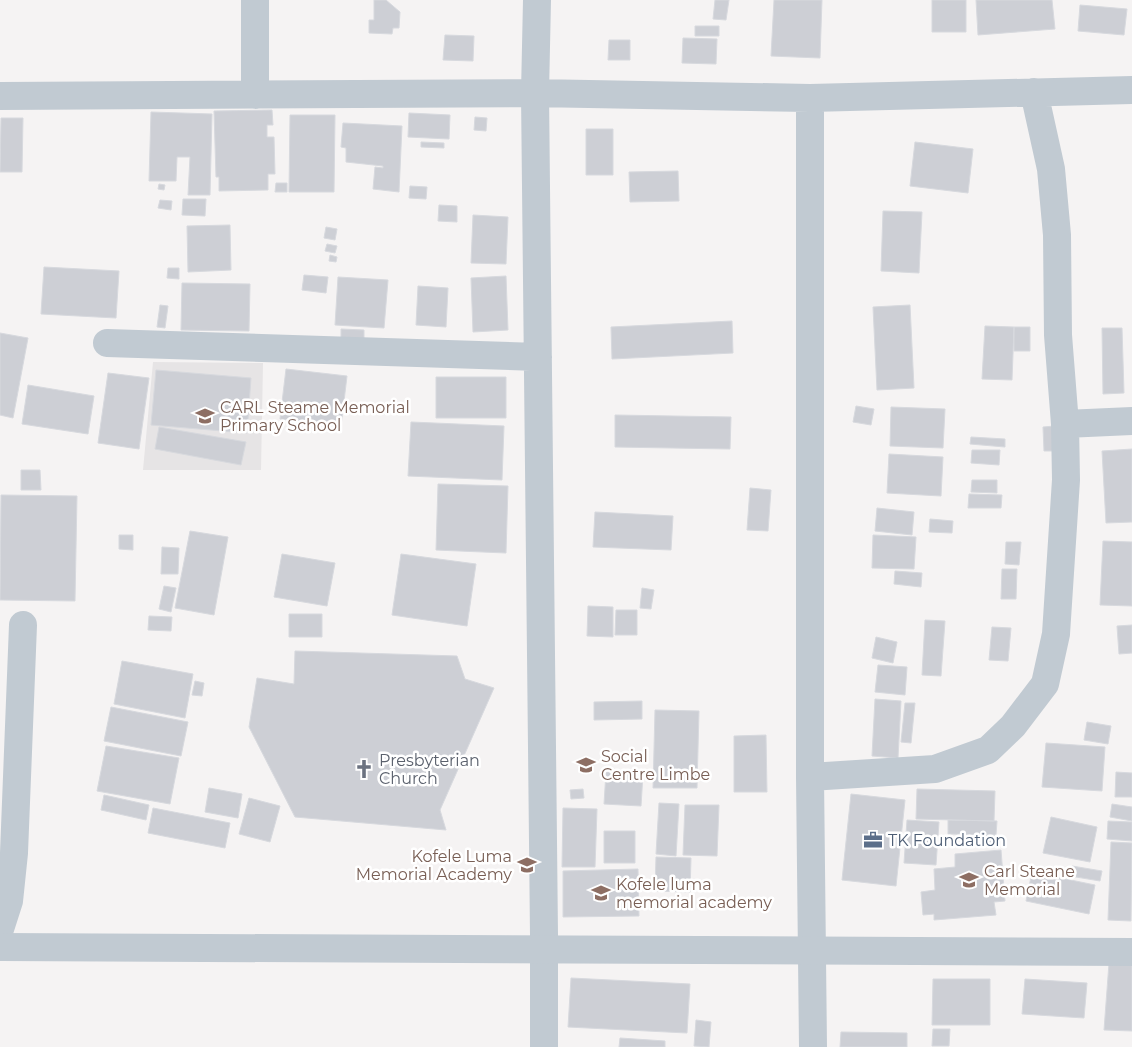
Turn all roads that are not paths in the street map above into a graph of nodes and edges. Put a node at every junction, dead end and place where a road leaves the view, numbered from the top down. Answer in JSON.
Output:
{"nodes":[{"id":1,"x":255,"y":0,"type":"edge"},
{"id":2,"x":537,"y":0,"type":"edge"},
{"id":3,"x":1132,"y":90,"type":"edge"},
{"id":4,"x":1034,"y":92,"type":"junction"},
{"id":5,"x":535,"y":94,"type":"junction"},
{"id":6,"x":255,"y":95,"type":"junction"},
{"id":7,"x":0,"y":96,"type":"edge"},
{"id":8,"x":810,"y":98,"type":"junction"},
{"id":9,"x":107,"y":343,"type":"dead end"},
{"id":10,"x":538,"y":358,"type":"junction"},
{"id":11,"x":1132,"y":421,"type":"edge"},
{"id":12,"x":1065,"y":424,"type":"junction"},
{"id":13,"x":23,"y":625,"type":"dead end"},
{"id":14,"x":810,"y":777,"type":"junction"},
{"id":15,"x":0,"y":929,"type":"edge"},
{"id":16,"x":0,"y":947,"type":"edge"},
{"id":17,"x":544,"y":950,"type":"junction"},
{"id":18,"x":811,"y":951,"type":"junction"},
{"id":19,"x":1132,"y":952,"type":"edge"},
{"id":20,"x":544,"y":1047,"type":"edge"},
{"id":21,"x":813,"y":1047,"type":"edge"}],
"edges":[{"from":1,"to":6,"type":"street"},
{"from":2,"to":5,"type":"street"},
{"from":3,"to":4,"type":"street"},
{"from":4,"to":8,"type":"street"},
{"from":4,"to":12,"type":"street"},
{"from":5,"to":6,"type":"street"},
{"from":5,"to":8,"type":"street"},
{"from":5,"to":10,"type":"street"},
{"from":6,"to":7,"type":"street"},
{"from":8,"to":14,"type":"street"},
{"from":9,"to":10,"type":"street"},
{"from":10,"to":17,"type":"street"},
{"from":11,"to":12,"type":"street"},
{"from":12,"to":14,"type":"street"},
{"from":13,"to":15,"type":"street"},
{"from":14,"to":18,"type":"street"},
{"from":16,"to":17,"type":"street"},
{"from":17,"to":18,"type":"street"},
{"from":17,"to":20,"type":"street"},
{"from":18,"to":19,"type":"street"},
{"from":18,"to":21,"type":"street"}]}
